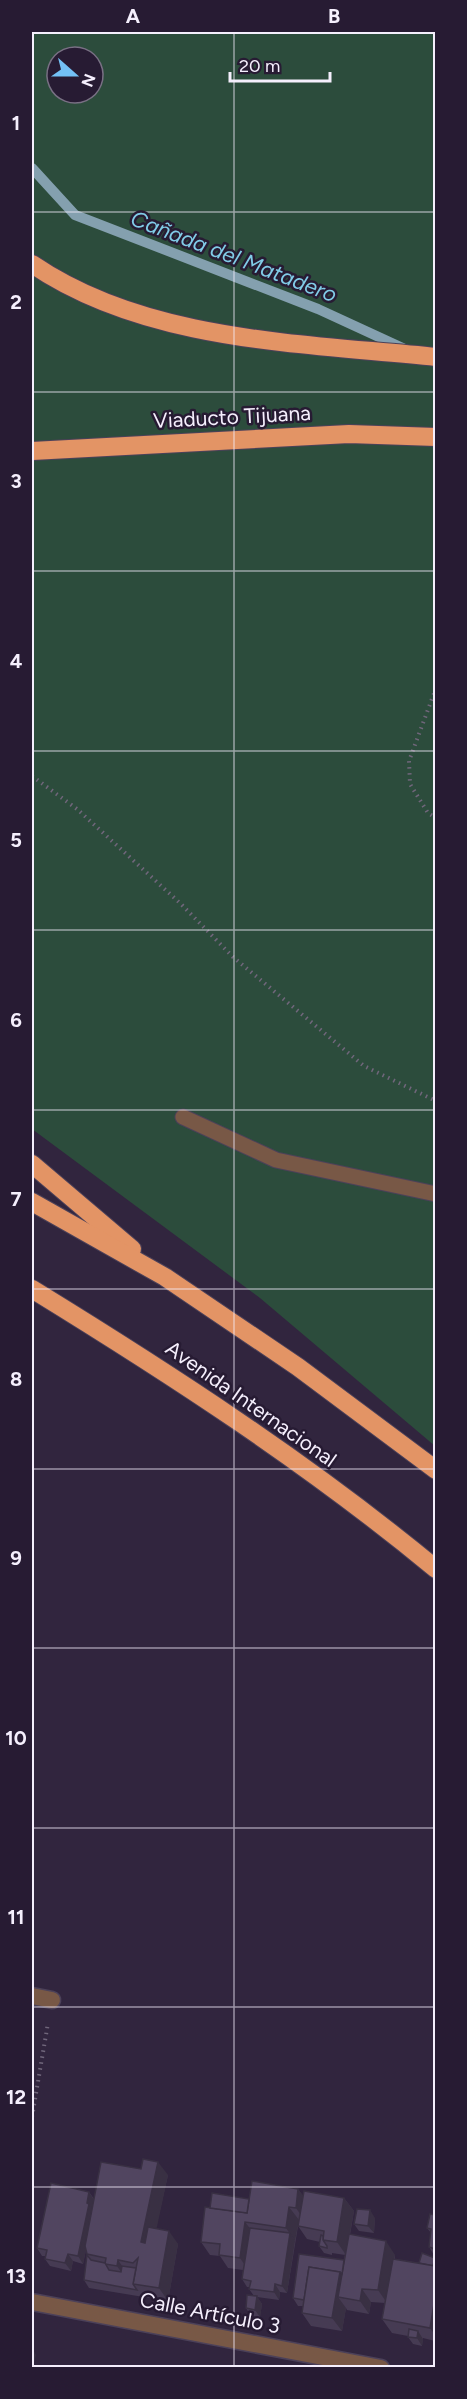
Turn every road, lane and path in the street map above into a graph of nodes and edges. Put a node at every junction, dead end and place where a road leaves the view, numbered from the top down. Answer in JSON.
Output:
{"nodes":[{"id":1,"x":32,"y":264,"type":"edge"},
{"id":2,"x":435,"y":357,"type":"edge"},
{"id":3,"x":435,"y":437,"type":"edge"},
{"id":4,"x":32,"y":451,"type":"edge"},
{"id":5,"x":435,"y":688,"type":"edge"},
{"id":6,"x":32,"y":776,"type":"edge"},
{"id":7,"x":435,"y":818,"type":"edge"},
{"id":8,"x":435,"y":1101,"type":"edge"},
{"id":9,"x":183,"y":1117,"type":"dead end"},
{"id":10,"x":32,"y":1164,"type":"edge"},
{"id":11,"x":435,"y":1194,"type":"edge"},
{"id":12,"x":32,"y":1202,"type":"edge"},
{"id":13,"x":165,"y":1277,"type":"junction"},
{"id":14,"x":32,"y":1289,"type":"edge"},
{"id":15,"x":435,"y":1470,"type":"edge"},
{"id":16,"x":435,"y":1569,"type":"edge"},
{"id":17,"x":32,"y":1996,"type":"edge"},
{"id":18,"x":52,"y":2000,"type":"joint"},
{"id":19,"x":32,"y":2116,"type":"edge"},
{"id":20,"x":32,"y":2302,"type":"edge"},
{"id":21,"x":381,"y":2367,"type":"edge"}],
"edges":[{"from":1,"to":2,"type":"highway"},
{"from":3,"to":4,"type":"highway","name":"Viaducto Tijuana"},
{"from":5,"to":7,"type":"path"},
{"from":6,"to":8,"type":"path"},
{"from":9,"to":11,"type":"lane"},
{"from":10,"to":13,"type":"highway"},
{"from":12,"to":13,"type":"highway"},
{"from":13,"to":15,"type":"highway"},
{"from":14,"to":16,"type":"highway","name":"Avenida Internacional"},
{"from":17,"to":18,"type":"street"},
{"from":18,"to":19,"type":"path"},
{"from":20,"to":21,"type":"street","name":"Calle Artículo 3"}]}
